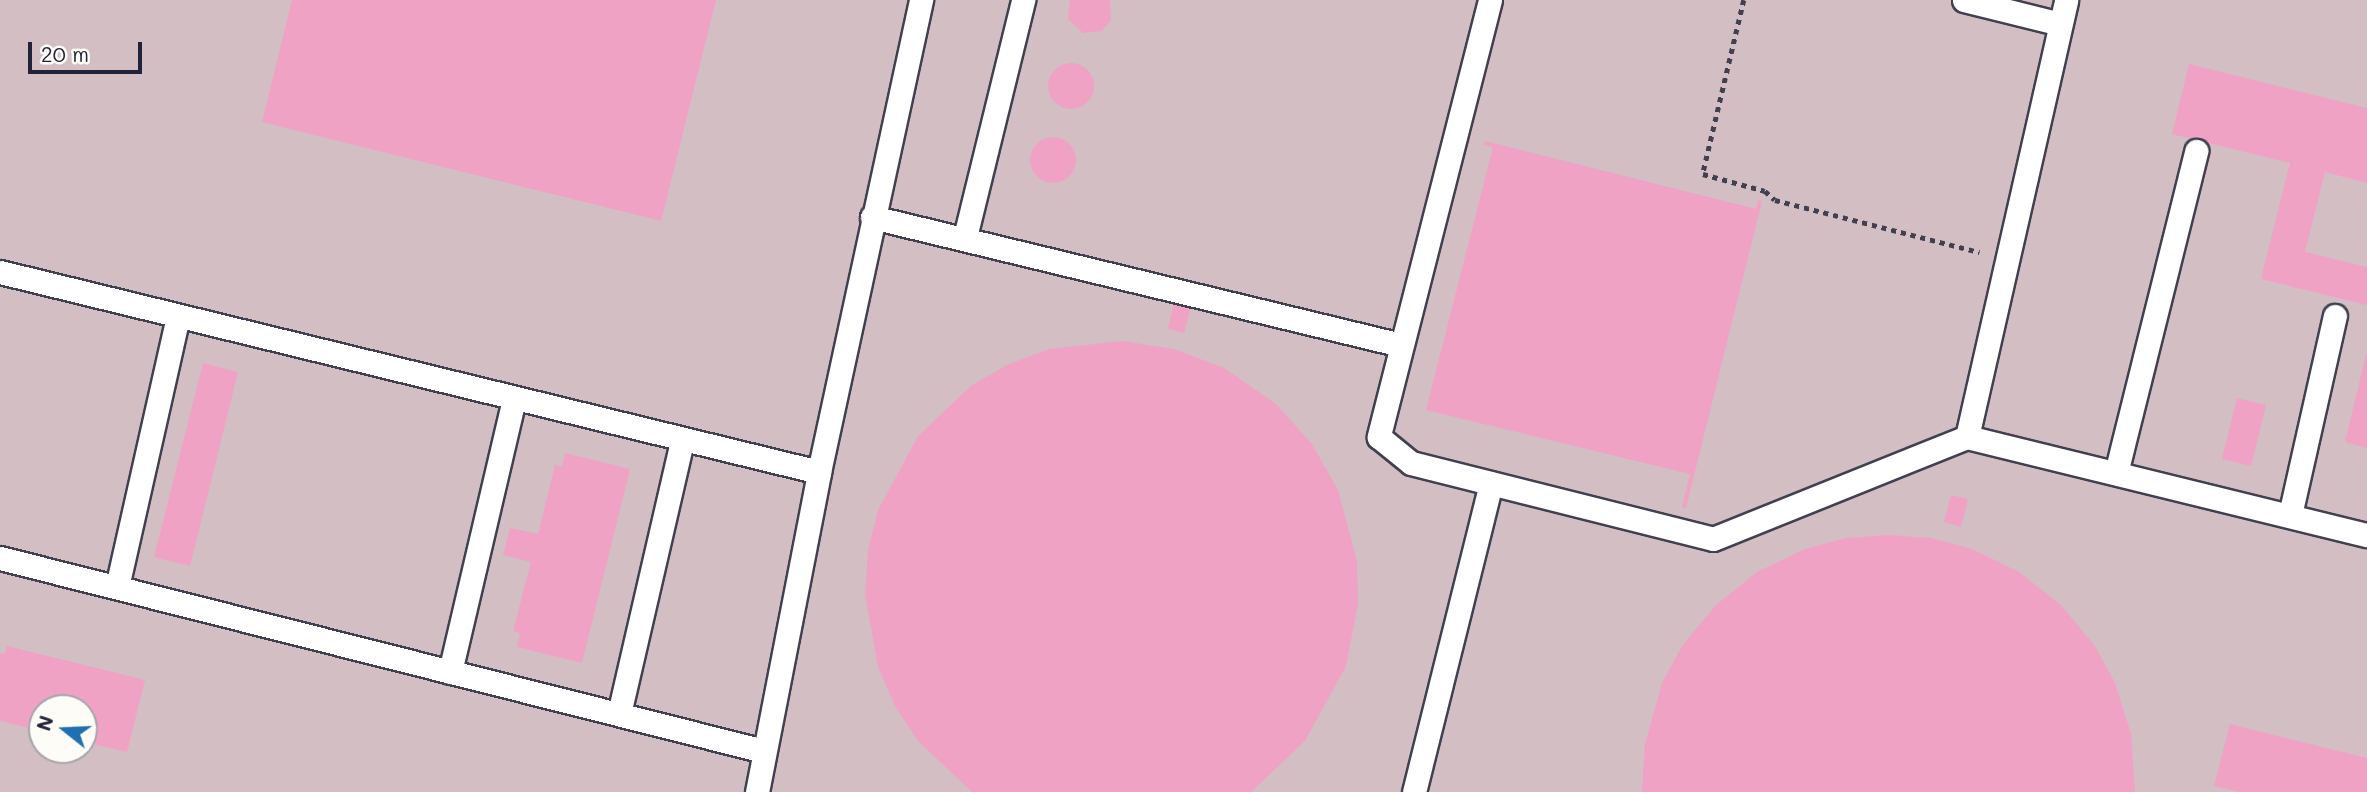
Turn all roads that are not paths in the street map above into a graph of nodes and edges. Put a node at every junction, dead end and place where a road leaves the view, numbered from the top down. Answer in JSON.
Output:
{"nodes":[{"id":1,"x":921,"y":0,"type":"edge"},
{"id":2,"x":1023,"y":0,"type":"edge"},
{"id":3,"x":1490,"y":0,"type":"edge"},
{"id":4,"x":1964,"y":0,"type":"edge"},
{"id":5,"x":2066,"y":0,"type":"edge"},
{"id":6,"x":2060,"y":24,"type":"junction"},
{"id":7,"x":2196,"y":152,"type":"dead end"},
{"id":8,"x":872,"y":217,"type":"junction"},
{"id":9,"x":965,"y":237,"type":"junction"},
{"id":10,"x":0,"y":272,"type":"edge"},
{"id":11,"x":2335,"y":316,"type":"dead end"},
{"id":12,"x":178,"y":317,"type":"junction"},
{"id":13,"x":1401,"y":345,"type":"junction"},
{"id":14,"x":514,"y":399,"type":"junction"},
{"id":15,"x":1967,"y":437,"type":"junction"},
{"id":16,"x":682,"y":441,"type":"junction"},
{"id":17,"x":819,"y":472,"type":"junction"},
{"id":18,"x":2116,"y":473,"type":"junction"},
{"id":19,"x":1491,"y":483,"type":"junction"},
{"id":20,"x":2290,"y":515,"type":"junction"},
{"id":21,"x":2367,"y":535,"type":"edge"},
{"id":22,"x":0,"y":558,"type":"edge"},
{"id":23,"x":117,"y":587,"type":"junction"},
{"id":24,"x":450,"y":672,"type":"junction"},
{"id":25,"x":619,"y":714,"type":"junction"},
{"id":26,"x":764,"y":751,"type":"junction"},
{"id":27,"x":757,"y":792,"type":"edge"},
{"id":28,"x":1414,"y":792,"type":"edge"}],
"edges":[{"from":1,"to":8,"type":"lane"},
{"from":2,"to":9,"type":"lane"},
{"from":3,"to":13,"type":"lane"},
{"from":4,"to":6,"type":"lane"},
{"from":5,"to":6,"type":"lane"},
{"from":6,"to":15,"type":"lane"},
{"from":7,"to":18,"type":"lane"},
{"from":8,"to":9,"type":"lane"},
{"from":8,"to":17,"type":"lane"},
{"from":9,"to":13,"type":"lane"},
{"from":10,"to":12,"type":"lane"},
{"from":11,"to":20,"type":"lane"},
{"from":12,"to":14,"type":"lane"},
{"from":12,"to":23,"type":"lane"},
{"from":13,"to":19,"type":"lane"},
{"from":14,"to":16,"type":"lane"},
{"from":14,"to":24,"type":"lane"},
{"from":15,"to":18,"type":"lane"},
{"from":15,"to":19,"type":"lane"},
{"from":16,"to":17,"type":"lane"},
{"from":16,"to":25,"type":"lane"},
{"from":17,"to":26,"type":"lane"},
{"from":18,"to":20,"type":"lane"},
{"from":19,"to":28,"type":"lane"},
{"from":20,"to":21,"type":"lane"},
{"from":22,"to":23,"type":"lane"},
{"from":23,"to":24,"type":"lane"},
{"from":24,"to":25,"type":"lane"},
{"from":25,"to":26,"type":"lane"},
{"from":26,"to":27,"type":"lane"}]}
